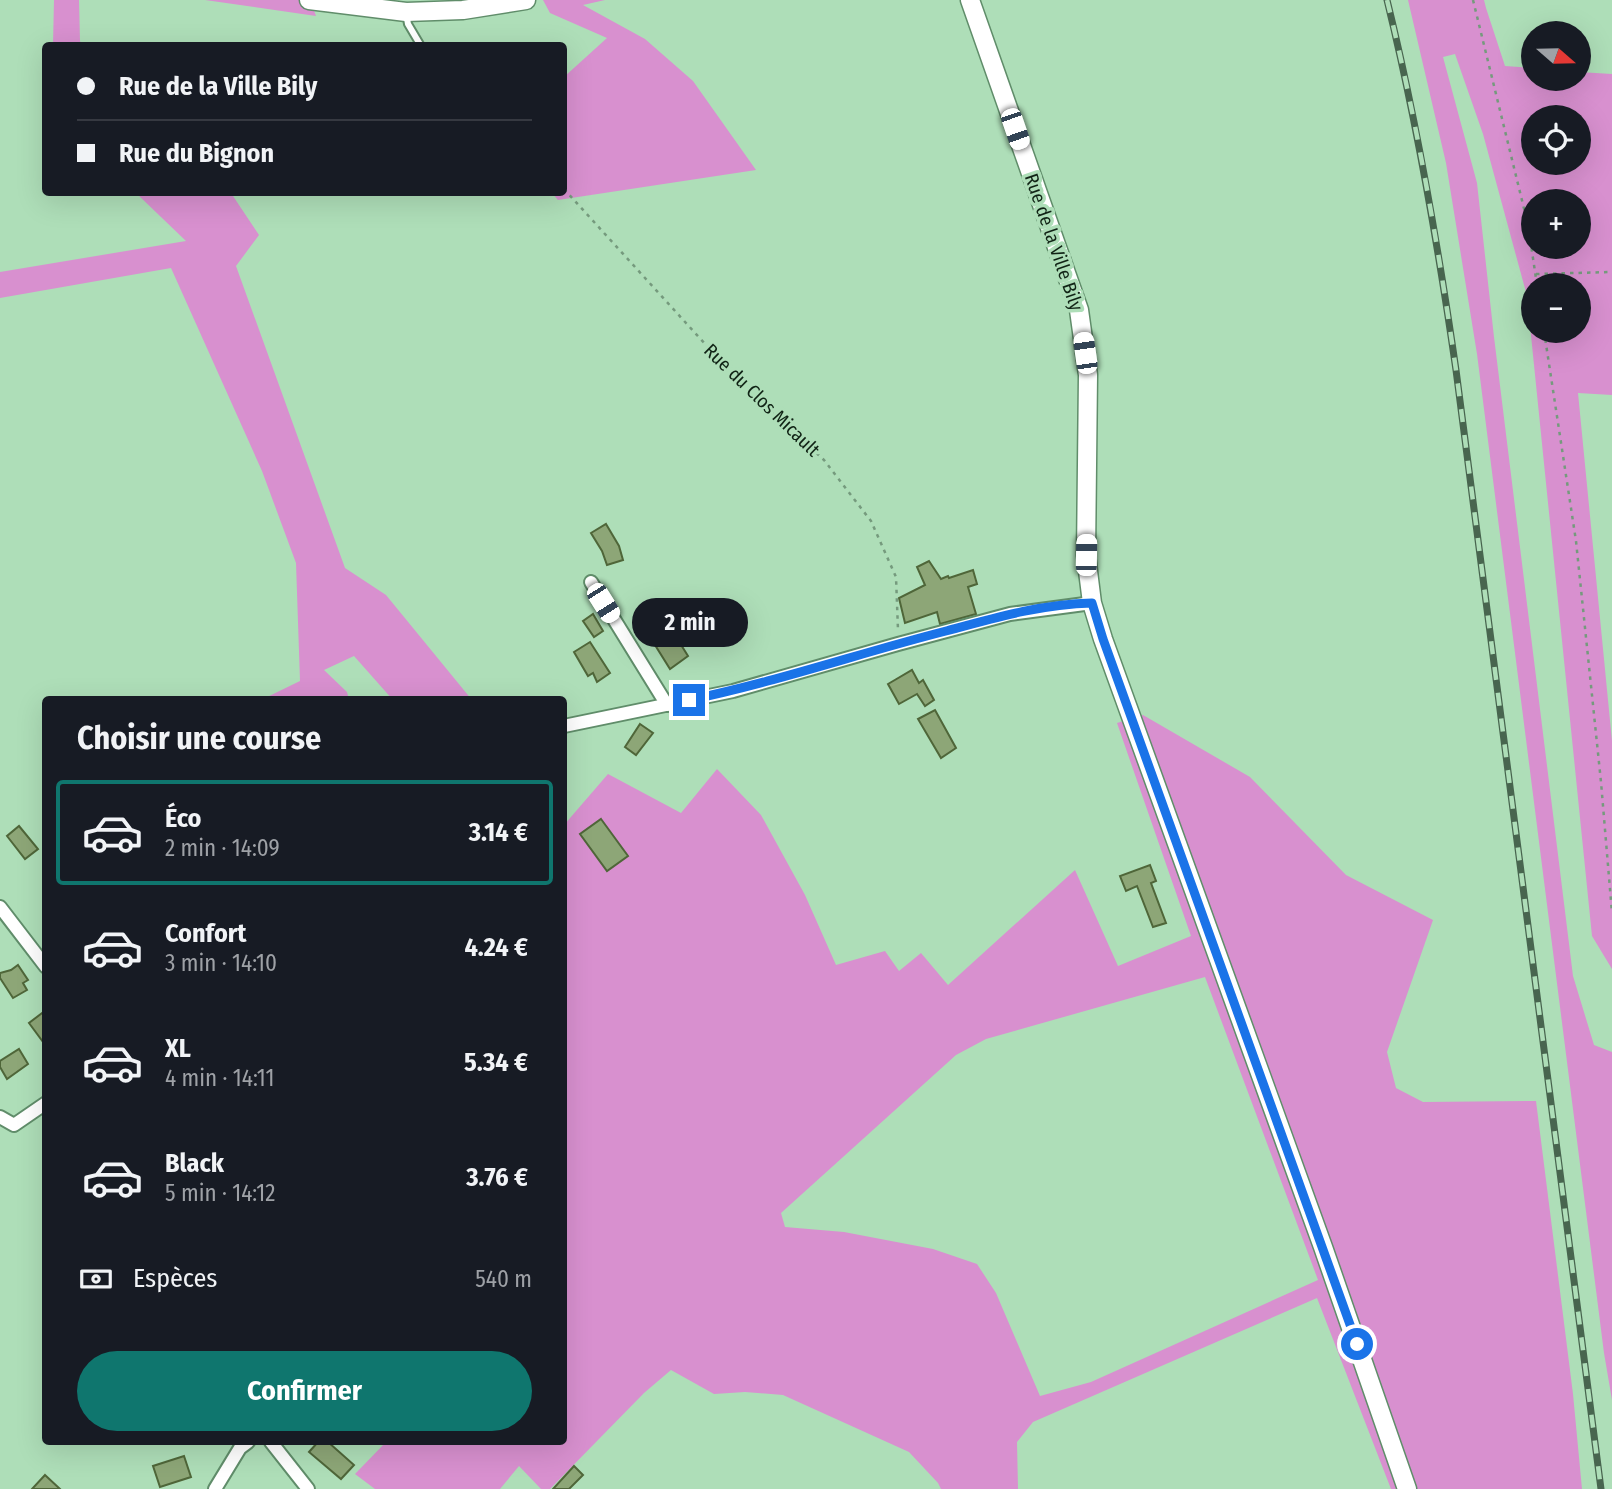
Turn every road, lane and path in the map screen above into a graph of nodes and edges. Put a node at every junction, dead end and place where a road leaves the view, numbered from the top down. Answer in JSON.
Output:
{"nodes":[{"id":1,"x":309,"y":0,"type":"edge"},
{"id":2,"x":526,"y":0,"type":"edge"},
{"id":3,"x":970,"y":0,"type":"edge"},
{"id":4,"x":1473,"y":0,"type":"edge"},
{"id":5,"x":406,"y":12,"type":"junction"},
{"id":6,"x":419,"y":42,"type":"edge"},
{"id":7,"x":567,"y":192,"type":"edge"},
{"id":8,"x":1612,"y":272,"type":"edge"},
{"id":9,"x":1536,"y":273,"type":"edge"},
{"id":10,"x":1574,"y":273,"type":"edge"},
{"id":11,"x":1546,"y":343,"type":"edge"},
{"id":12,"x":590,"y":582,"type":"dead end"},
{"id":13,"x":1092,"y":603,"type":"junction"},
{"id":14,"x":898,"y":643,"type":"junction"},
{"id":15,"x":667,"y":705,"type":"junction"},
{"id":16,"x":567,"y":725,"type":"edge"},
{"id":17,"x":0,"y":907,"type":"edge"},
{"id":18,"x":1612,"y":913,"type":"edge"},
{"id":19,"x":42,"y":962,"type":"edge"},
{"id":20,"x":42,"y":1106,"type":"edge"},
{"id":21,"x":0,"y":1117,"type":"edge"},
{"id":22,"x":244,"y":1445,"type":"edge"},
{"id":23,"x":273,"y":1445,"type":"edge"},
{"id":24,"x":215,"y":1489,"type":"edge"},
{"id":25,"x":308,"y":1489,"type":"edge"},
{"id":26,"x":1407,"y":1489,"type":"edge"}],
"edges":[{"from":1,"to":5,"type":"street"},
{"from":2,"to":5,"type":"street"},
{"from":3,"to":13,"type":"street","name":"Rue de la Ville Bily"},
{"from":4,"to":9,"type":"path"},
{"from":5,"to":6,"type":"lane"},
{"from":7,"to":14,"type":"path","name":"Rue du Clos Micault"},
{"from":8,"to":10,"type":"path"},
{"from":11,"to":18,"type":"path"},
{"from":12,"to":15,"type":"street"},
{"from":13,"to":14,"type":"street"},
{"from":13,"to":26,"type":"street","name":"Rue de la Ville Bily"},
{"from":14,"to":15,"type":"street"},
{"from":15,"to":16,"type":"street"},
{"from":17,"to":19,"type":"street"},
{"from":20,"to":21,"type":"street"},
{"from":22,"to":24,"type":"street"},
{"from":23,"to":25,"type":"street"}]}
